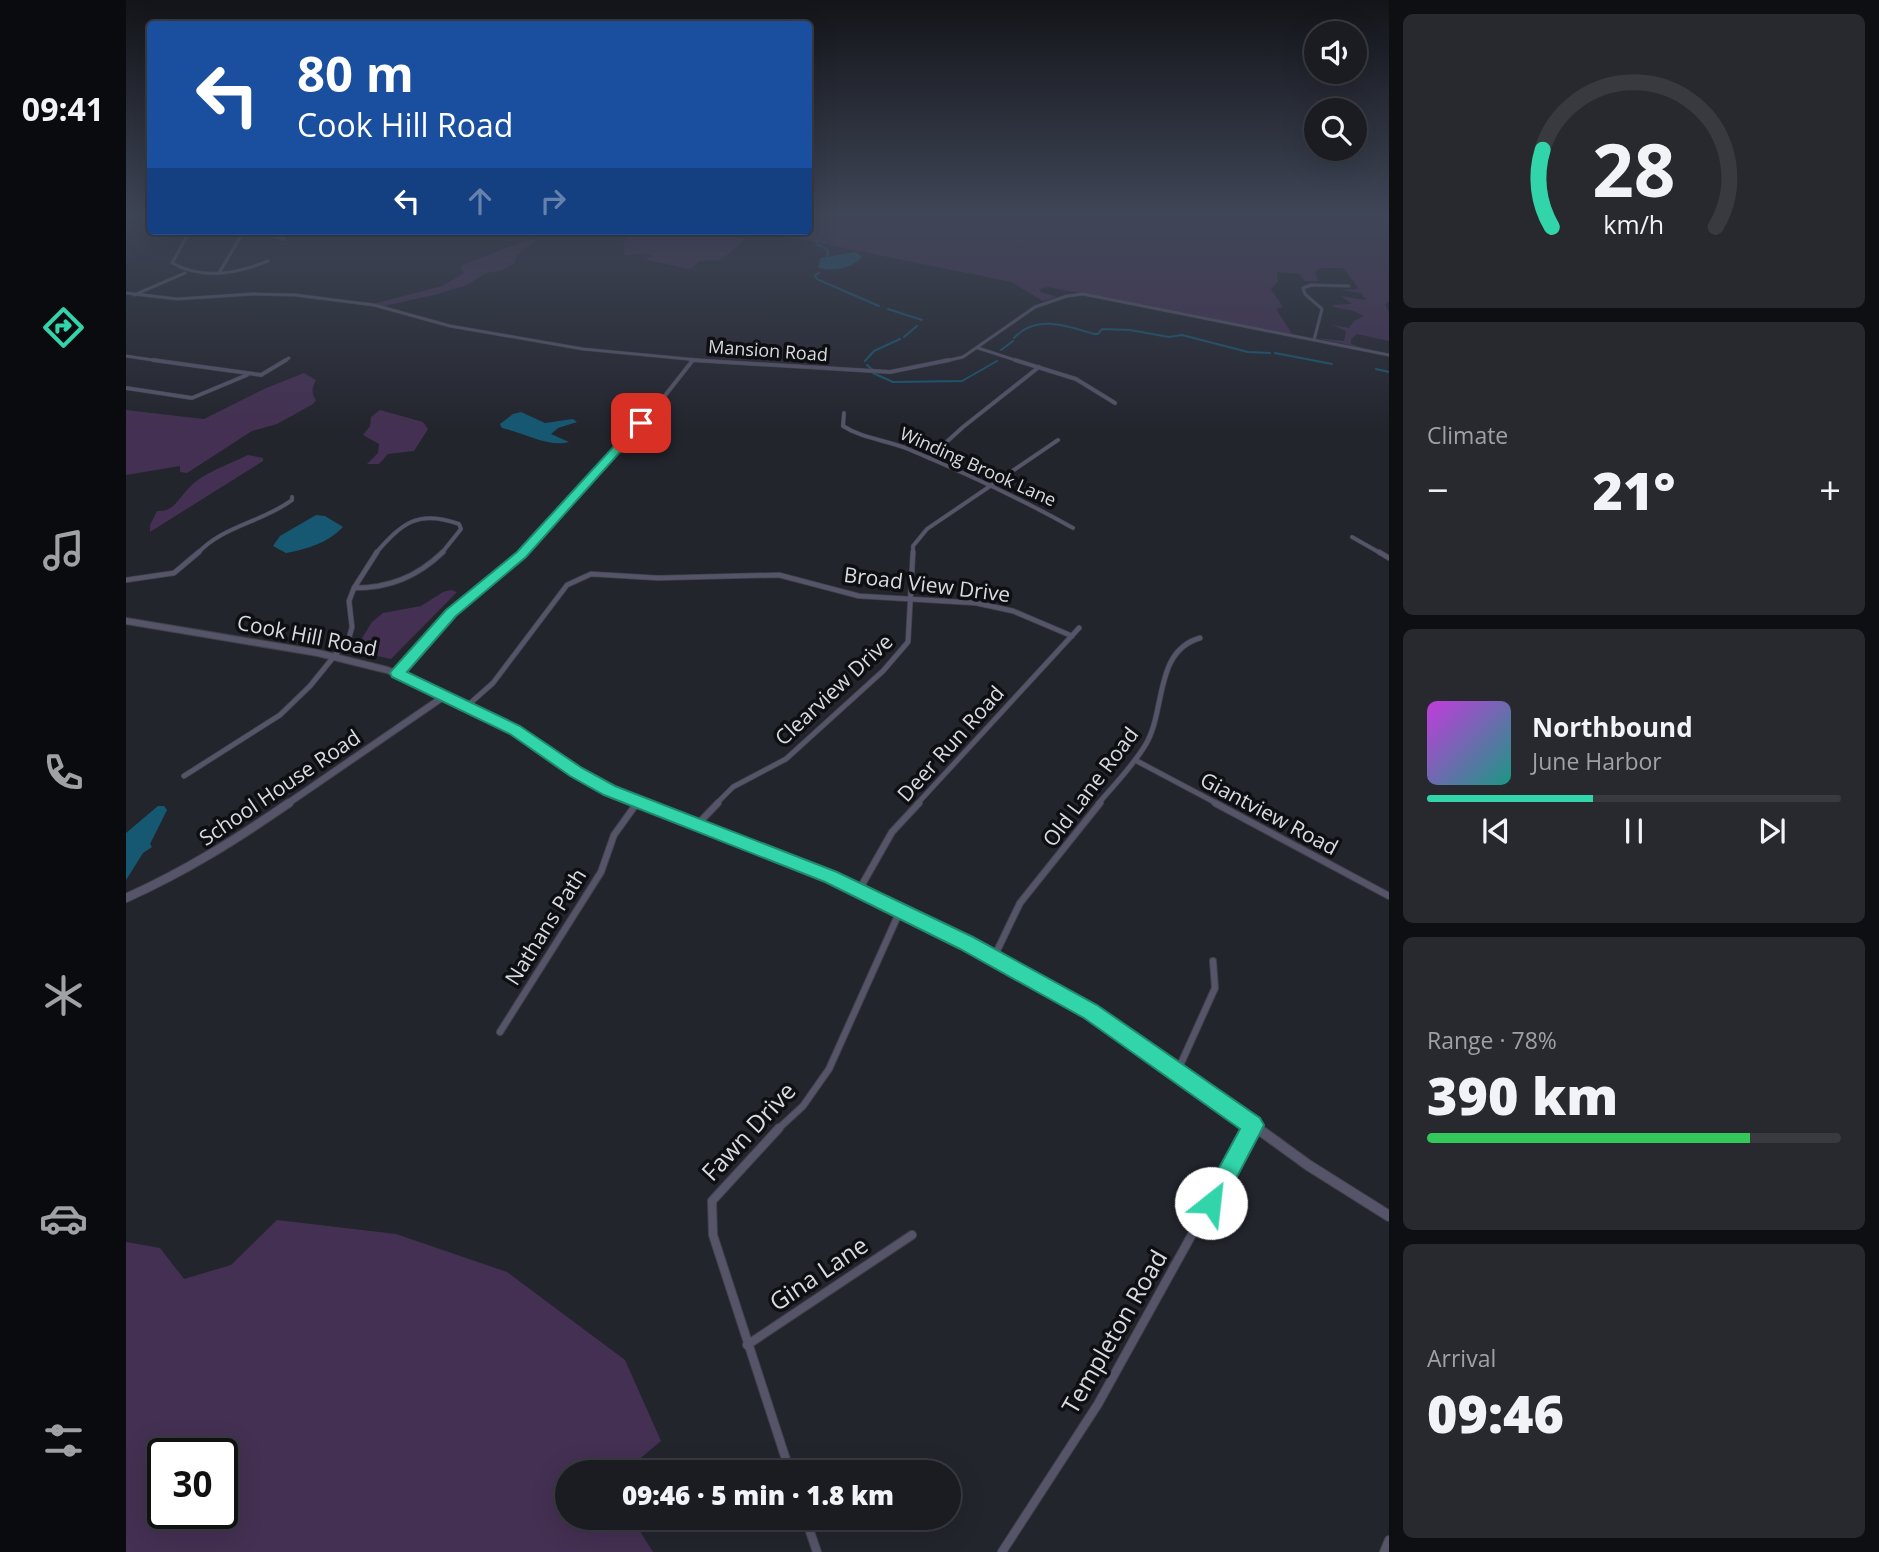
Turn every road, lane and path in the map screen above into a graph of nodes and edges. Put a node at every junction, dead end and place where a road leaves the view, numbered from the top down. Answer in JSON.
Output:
{"nodes":[{"id":1,"x":156,"y":285,"type":"edge"},
{"id":2,"x":1310,"y":285,"type":"edge"},
{"id":3,"x":1327,"y":285,"type":"edge"},
{"id":4,"x":1349,"y":286,"type":"dead end"},
{"id":5,"x":126,"y":293,"type":"edge"},
{"id":6,"x":134,"y":295,"type":"junction"},
{"id":7,"x":1314,"y":340,"type":"junction"},
{"id":8,"x":978,"y":348,"type":"junction"},
{"id":9,"x":1389,"y":355,"type":"edge"},
{"id":10,"x":126,"y":356,"type":"edge"},
{"id":11,"x":289,"y":358,"type":"dead end"},
{"id":12,"x":693,"y":360,"type":"junction"},
{"id":13,"x":1039,"y":367,"type":"junction"},
{"id":14,"x":248,"y":375,"type":"junction"},
{"id":15,"x":126,"y":388,"type":"edge"},
{"id":16,"x":1115,"y":403,"type":"dead end"},
{"id":17,"x":844,"y":413,"type":"dead end"},
{"id":18,"x":1058,"y":440,"type":"dead end"},
{"id":19,"x":929,"y":458,"type":"junction"},
{"id":20,"x":992,"y":487,"type":"junction"},
{"id":21,"x":292,"y":497,"type":"dead end"},
{"id":22,"x":1073,"y":528,"type":"dead end"},
{"id":23,"x":1352,"y":537,"type":"dead end"},
{"id":24,"x":1389,"y":558,"type":"edge"},
{"id":25,"x":126,"y":580,"type":"edge"},
{"id":26,"x":354,"y":588,"type":"junction"},
{"id":27,"x":909,"y":597,"type":"junction"},
{"id":28,"x":126,"y":621,"type":"edge"},
{"id":29,"x":1079,"y":628,"type":"dead end"},
{"id":30,"x":1072,"y":636,"type":"junction"},
{"id":31,"x":1200,"y":638,"type":"dead end"},
{"id":32,"x":336,"y":657,"type":"junction"},
{"id":33,"x":397,"y":673,"type":"junction"},
{"id":34,"x":446,"y":695,"type":"junction"},
{"id":35,"x":467,"y":706,"type":"junction"},
{"id":36,"x":1135,"y":760,"type":"junction"},
{"id":37,"x":184,"y":776,"type":"dead end"},
{"id":38,"x":637,"y":802,"type":"junction"},
{"id":39,"x":696,"y":826,"type":"junction"},
{"id":40,"x":859,"y":890,"type":"junction"},
{"id":41,"x":1389,"y":896,"type":"edge"},
{"id":42,"x":126,"y":898,"type":"edge"},
{"id":43,"x":900,"y":911,"type":"junction"},
{"id":44,"x":994,"y":957,"type":"junction"},
{"id":45,"x":1213,"y":961,"type":"dead end"},
{"id":46,"x":500,"y":1032,"type":"dead end"},
{"id":47,"x":1178,"y":1070,"type":"junction"},
{"id":48,"x":1253,"y":1125,"type":"junction"},
{"id":49,"x":1389,"y":1216,"type":"edge"},
{"id":50,"x":912,"y":1235,"type":"dead end"},
{"id":51,"x":747,"y":1345,"type":"junction"},
{"id":52,"x":786,"y":1460,"type":"edge"},
{"id":53,"x":809,"y":1530,"type":"edge"},
{"id":54,"x":1389,"y":1540,"type":"edge"},
{"id":55,"x":817,"y":1552,"type":"edge"},
{"id":56,"x":1002,"y":1552,"type":"edge"},
{"id":57,"x":1384,"y":1552,"type":"edge"}],
"edges":[{"from":1,"to":6,"type":"street"},
{"from":2,"to":7,"type":"street"},
{"from":3,"to":4,"type":"street"},
{"from":5,"to":6,"type":"street","name":"Mansion Road"},
{"from":6,"to":12,"type":"street","name":"Mansion Road"},
{"from":7,"to":8,"type":"street","name":"Mansion Road"},
{"from":7,"to":9,"type":"street","name":"Mansion Road"},
{"from":8,"to":12,"type":"street","name":"Mansion Road"},
{"from":8,"to":13,"type":"street"},
{"from":10,"to":14,"type":"street"},
{"from":11,"to":14,"type":"street"},
{"from":12,"to":33,"type":"street"},
{"from":13,"to":16,"type":"street"},
{"from":13,"to":19,"type":"street"},
{"from":14,"to":15,"type":"street"},
{"from":17,"to":19,"type":"street","name":"Winding Brook Lane"},
{"from":18,"to":20,"type":"street","name":"Clearview Drive"},
{"from":19,"to":20,"type":"street","name":"Winding Brook Lane"},
{"from":20,"to":22,"type":"street","name":"Winding Brook Lane"},
{"from":20,"to":27,"type":"street","name":"Clearview Drive"},
{"from":21,"to":25,"type":"street"},
{"from":23,"to":24,"type":"street"},
{"from":26,"to":26,"type":"street"},
{"from":26,"to":32,"type":"street"},
{"from":27,"to":30,"type":"street","name":"Broad View Drive"},
{"from":27,"to":35,"type":"street","name":"Broad View Drive"},
{"from":27,"to":39,"type":"street","name":"Clearview Drive"},
{"from":28,"to":32,"type":"street","name":"Cook Hill Road"},
{"from":29,"to":30,"type":"street","name":"Deer Run Road"},
{"from":30,"to":40,"type":"street","name":"Deer Run Road"},
{"from":31,"to":36,"type":"street","name":"Old Lane Road"},
{"from":32,"to":33,"type":"street","name":"Cook Hill Road"},
{"from":32,"to":37,"type":"street"},
{"from":33,"to":34,"type":"street","name":"Cook Hill Road"},
{"from":34,"to":35,"type":"street","name":"Cook Hill Road"},
{"from":34,"to":42,"type":"street","name":"School House Road"},
{"from":35,"to":38,"type":"street","name":"Cook Hill Road"},
{"from":36,"to":41,"type":"street","name":"Giantview Road"},
{"from":36,"to":44,"type":"street","name":"Old Lane Road"},
{"from":38,"to":39,"type":"street","name":"Cook Hill Road"},
{"from":38,"to":46,"type":"street","name":"Nathans Path"},
{"from":39,"to":40,"type":"street","name":"Cook Hill Road"},
{"from":40,"to":43,"type":"street","name":"Cook Hill Road"},
{"from":43,"to":44,"type":"street","name":"Cook Hill Road"},
{"from":43,"to":51,"type":"street","name":"Fawn Drive"},
{"from":44,"to":47,"type":"street","name":"Cook Hill Road"},
{"from":45,"to":47,"type":"street"},
{"from":47,"to":48,"type":"street","name":"Cook Hill Road"},
{"from":48,"to":49,"type":"street","name":"Cook Hill Road"},
{"from":48,"to":56,"type":"street","name":"Templeton Road"},
{"from":50,"to":51,"type":"street","name":"Gina Lane"},
{"from":51,"to":52,"type":"street","name":"Fawn Drive"},
{"from":53,"to":55,"type":"street"},
{"from":54,"to":57,"type":"street"}]}
